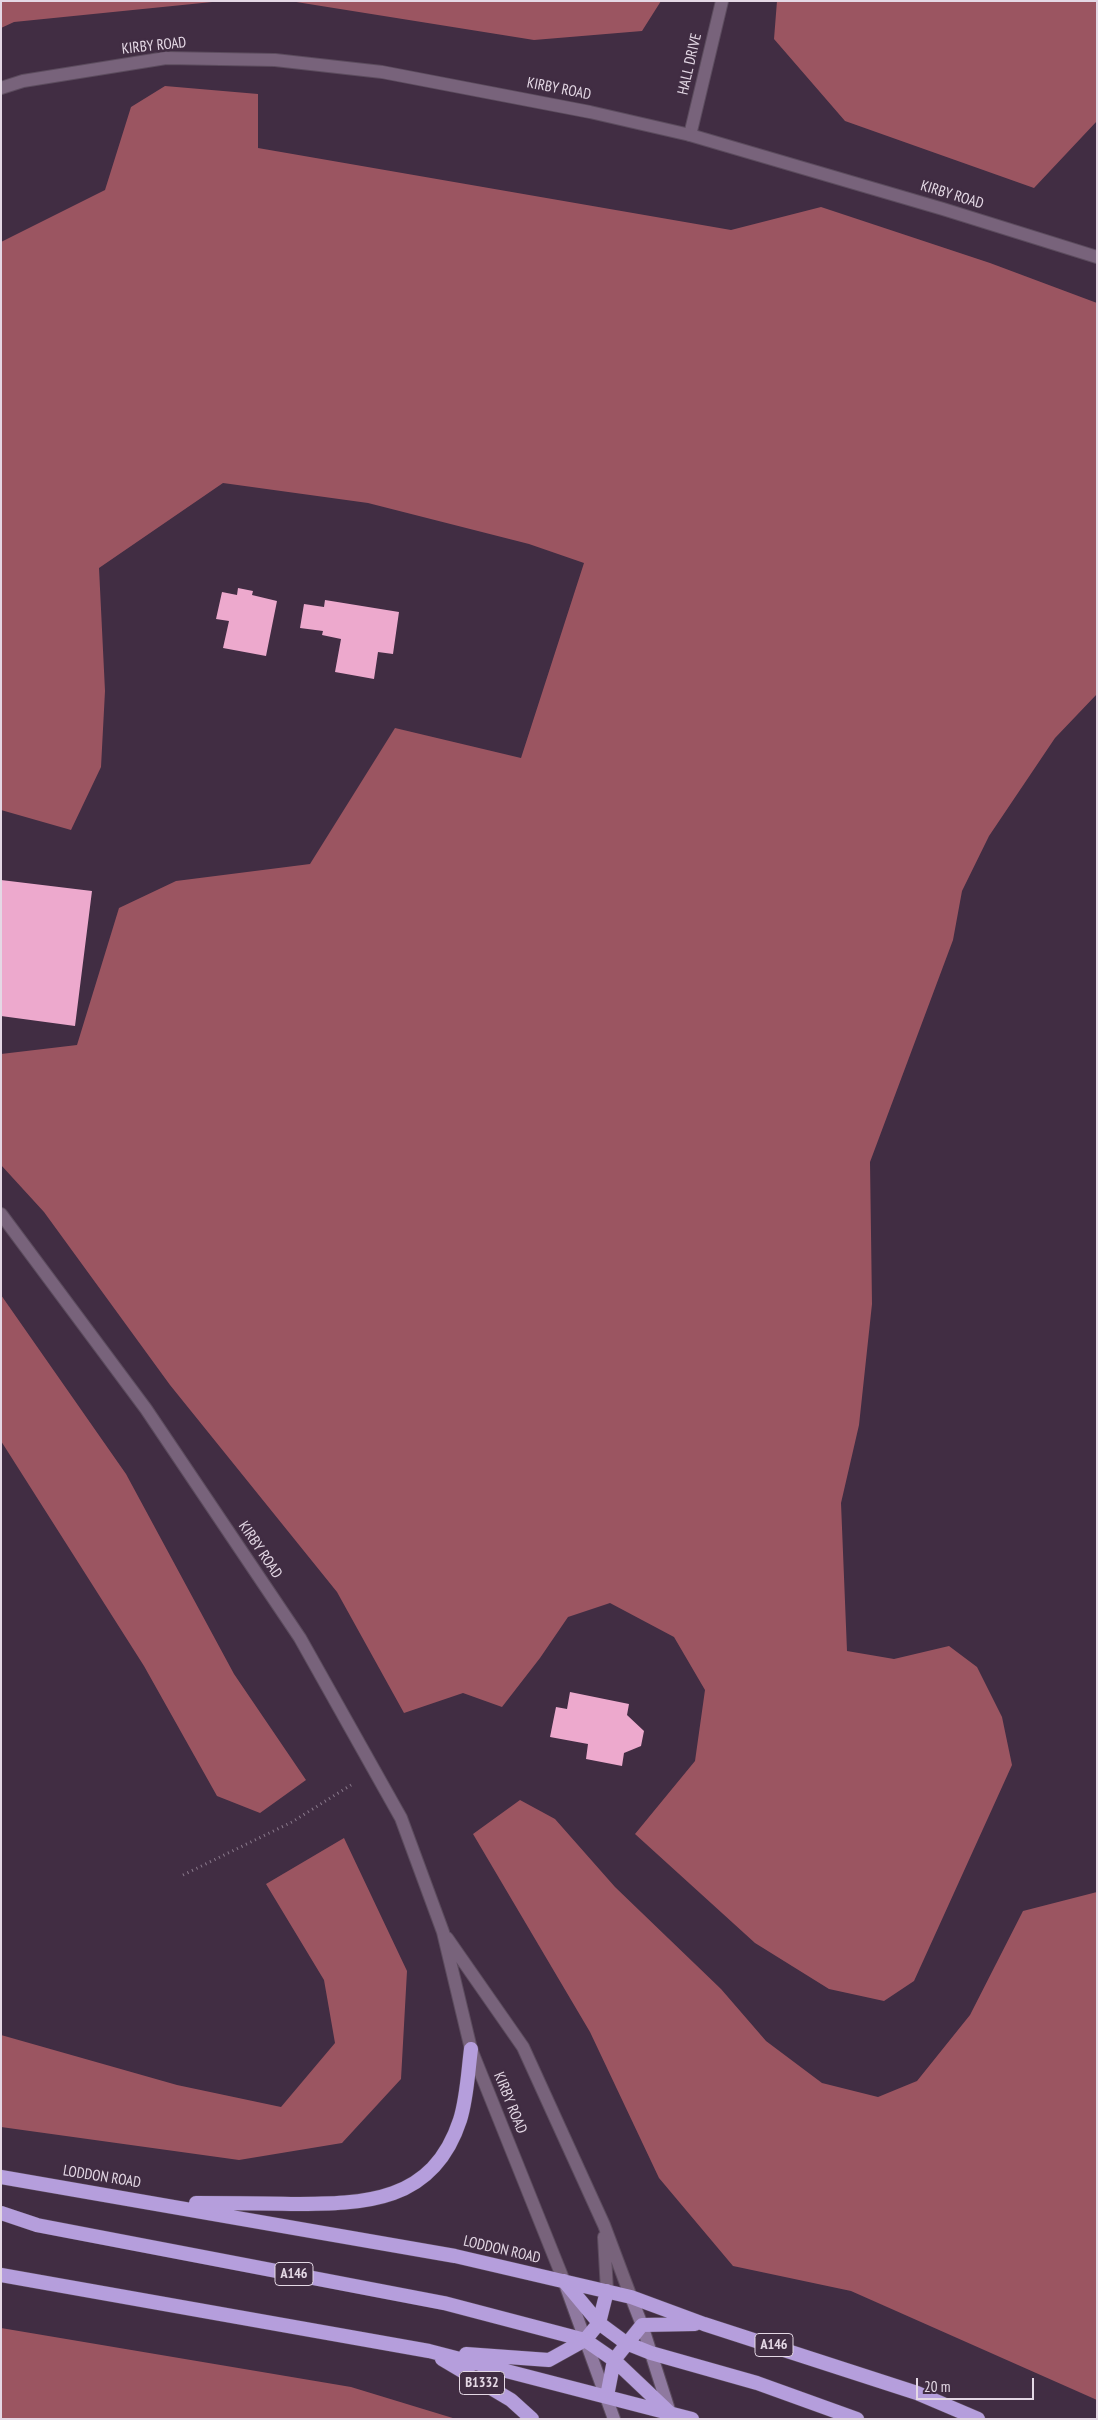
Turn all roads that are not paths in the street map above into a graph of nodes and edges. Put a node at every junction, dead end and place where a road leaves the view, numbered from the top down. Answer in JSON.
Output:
{"nodes":[{"id":1,"x":722,"y":1,"type":"edge"},
{"id":2,"x":1,"y":88,"type":"edge"},
{"id":3,"x":690,"y":135,"type":"junction"},
{"id":4,"x":1097,"y":257,"type":"edge"},
{"id":5,"x":1,"y":1214,"type":"edge"},
{"id":6,"x":443,"y":1932,"type":"junction"},
{"id":7,"x":471,"y":2049,"type":"junction"},
{"id":8,"x":1,"y":2177,"type":"edge"},
{"id":9,"x":155,"y":2202,"type":"junction"},
{"id":10,"x":1,"y":2213,"type":"edge"},
{"id":11,"x":604,"y":2225,"type":"junction"},
{"id":12,"x":1,"y":2275,"type":"edge"},
{"id":13,"x":564,"y":2281,"type":"junction"},
{"id":14,"x":607,"y":2291,"type":"junction"},
{"id":15,"x":631,"y":2297,"type":"junction"},
{"id":16,"x":599,"y":2323,"type":"junction"},
{"id":17,"x":704,"y":2324,"type":"junction"},
{"id":18,"x":642,"y":2325,"type":"junction"},
{"id":19,"x":585,"y":2340,"type":"junction"},
{"id":20,"x":626,"y":2342,"type":"junction"},
{"id":21,"x":428,"y":2351,"type":"junction"},
{"id":22,"x":651,"y":2353,"type":"junction"},
{"id":23,"x":614,"y":2360,"type":"junction"},
{"id":24,"x":607,"y":2396,"type":"junction"},
{"id":25,"x":671,"y":2416,"type":"edge"},
{"id":26,"x":532,"y":2419,"type":"edge"},
{"id":27,"x":614,"y":2419,"type":"edge"},
{"id":28,"x":692,"y":2419,"type":"edge"},
{"id":29,"x":857,"y":2419,"type":"edge"},
{"id":30,"x":978,"y":2419,"type":"edge"}],
"edges":[{"from":1,"to":3,"type":"street","name":"HALL DRIVE"},
{"from":2,"to":3,"type":"street","name":"KIRBY ROAD"},
{"from":3,"to":4,"type":"street","name":"KIRBY ROAD"},
{"from":5,"to":6,"type":"street","name":"KIRBY ROAD"},
{"from":6,"to":7,"type":"street","name":"KIRBY ROAD"},
{"from":6,"to":11,"type":"street","name":"KIRBY ROAD"},
{"from":7,"to":9,"type":"highway"},
{"from":7,"to":13,"type":"street","name":"KIRBY ROAD"},
{"from":8,"to":9,"type":"highway","name":"LODDON ROAD","number":"A146"},
{"from":9,"to":13,"type":"highway","name":"LODDON ROAD","number":"A146"},
{"from":10,"to":19,"type":"highway","number":"A146"},
{"from":11,"to":14,"type":"street","name":"KIRBY ROAD"},
{"from":11,"to":15,"type":"street","name":"KIRBY ROAD"},
{"from":12,"to":21,"type":"highway","number":"A146"},
{"from":13,"to":14,"type":"highway","name":"LODDON ROAD","number":"A146"},
{"from":13,"to":16,"type":"highway"},
{"from":13,"to":19,"type":"main road"},
{"from":14,"to":15,"type":"highway","name":"LODDON ROAD","number":"A146"},
{"from":14,"to":16,"type":"highway","number":"A146"},
{"from":15,"to":17,"type":"highway","name":"LODDON ROAD","number":"A146"},
{"from":15,"to":18,"type":"main road"},
{"from":16,"to":19,"type":"highway","number":"A146"},
{"from":16,"to":20,"type":"highway"},
{"from":17,"to":18,"type":"highway"},
{"from":17,"to":30,"type":"highway","name":"LODDON ROAD","number":"A146"},
{"from":18,"to":20,"type":"highway"},
{"from":18,"to":22,"type":"main road"},
{"from":19,"to":21,"type":"highway","number":"A146"},
{"from":19,"to":23,"type":"highway","number":"A146"},
{"from":19,"to":24,"type":"main road"},
{"from":20,"to":22,"type":"highway"},
{"from":20,"to":23,"type":"highway"},
{"from":21,"to":24,"type":"highway","number":"A146"},
{"from":21,"to":26,"type":"highway","number":"B1332"},
{"from":22,"to":25,"type":"main road"},
{"from":22,"to":29,"type":"highway"},
{"from":23,"to":24,"type":"highway"},
{"from":23,"to":25,"type":"highway","number":"A146"},
{"from":24,"to":25,"type":"highway","number":"A146"},
{"from":24,"to":27,"type":"main road"},
{"from":25,"to":28,"type":"highway","number":"A146"}]}
